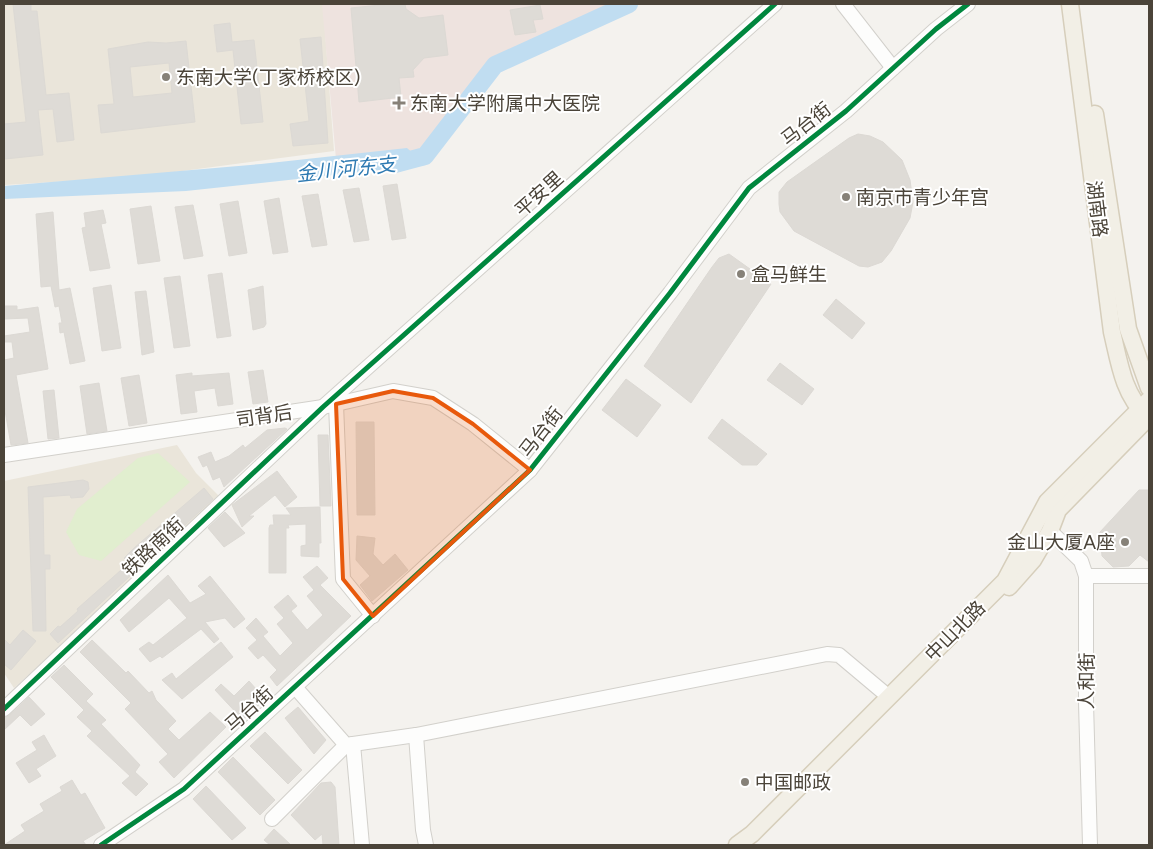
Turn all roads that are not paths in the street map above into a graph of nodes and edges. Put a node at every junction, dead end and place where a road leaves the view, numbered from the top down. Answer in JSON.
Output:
{"nodes":[{"id":1,"x":775,"y":4,"type":"edge"},
{"id":2,"x":843,"y":4,"type":"edge"},
{"id":3,"x":968,"y":4,"type":"edge"},
{"id":4,"x":1070,"y":4,"type":"edge"},
{"id":5,"x":1079,"y":4,"type":"edge"},
{"id":6,"x":893,"y":68,"type":"junction"},
{"id":7,"x":1149,"y":388,"type":"edge"},
{"id":8,"x":329,"y":406,"type":"junction"},
{"id":9,"x":1147,"y":412,"type":"edge"},
{"id":10,"x":4,"y":455,"type":"edge"},
{"id":11,"x":530,"y":470,"type":"junction"},
{"id":12,"x":1050,"y":531,"type":"junction"},
{"id":13,"x":1086,"y":576,"type":"junction"},
{"id":14,"x":1149,"y":576,"type":"edge"},
{"id":15,"x":373,"y":616,"type":"junction"},
{"id":16,"x":296,"y":687,"type":"junction"},
{"id":17,"x":889,"y":697,"type":"junction"},
{"id":18,"x":4,"y":709,"type":"edge"},
{"id":19,"x":416,"y":735,"type":"junction"},
{"id":20,"x":349,"y":745,"type":"junction"},
{"id":21,"x":272,"y":819,"type":"dead end"},
{"id":22,"x":101,"y":845,"type":"edge"},
{"id":23,"x":362,"y":845,"type":"edge"},
{"id":24,"x":426,"y":845,"type":"edge"},
{"id":25,"x":737,"y":845,"type":"edge"},
{"id":26,"x":752,"y":845,"type":"edge"},
{"id":27,"x":1090,"y":845,"type":"edge"}],
"edges":[{"from":1,"to":8,"type":"street","name":"平安里"},
{"from":2,"to":6,"type":"street"},
{"from":3,"to":6,"type":"street","name":"马台街"},
{"from":4,"to":9,"type":"main road","name":"湖南路"},
{"from":5,"to":7,"type":"main road","name":"湖南路"},
{"from":6,"to":11,"type":"street","name":"马台街"},
{"from":8,"to":10,"type":"street","name":"司背后"},
{"from":8,"to":11,"type":"street","name":"司背后"},
{"from":8,"to":15,"type":"street"},
{"from":8,"to":18,"type":"street","name":"铁路南街"},
{"from":9,"to":12,"type":"main road","name":"中山北路"},
{"from":9,"to":17,"type":"main road","name":"中山北路"},
{"from":11,"to":15,"type":"street","name":"马台街"},
{"from":12,"to":13,"type":"street","name":"人和街"},
{"from":12,"to":26,"type":"main road","name":"中山北路"},
{"from":13,"to":14,"type":"street"},
{"from":13,"to":27,"type":"street","name":"人和街"},
{"from":15,"to":16,"type":"street","name":"马台街"},
{"from":16,"to":20,"type":"street"},
{"from":16,"to":22,"type":"street","name":"马台街"},
{"from":17,"to":19,"type":"street"},
{"from":17,"to":25,"type":"main road","name":"中山北路"},
{"from":19,"to":20,"type":"street"},
{"from":19,"to":24,"type":"street"},
{"from":20,"to":21,"type":"street"},
{"from":20,"to":23,"type":"street"}]}
